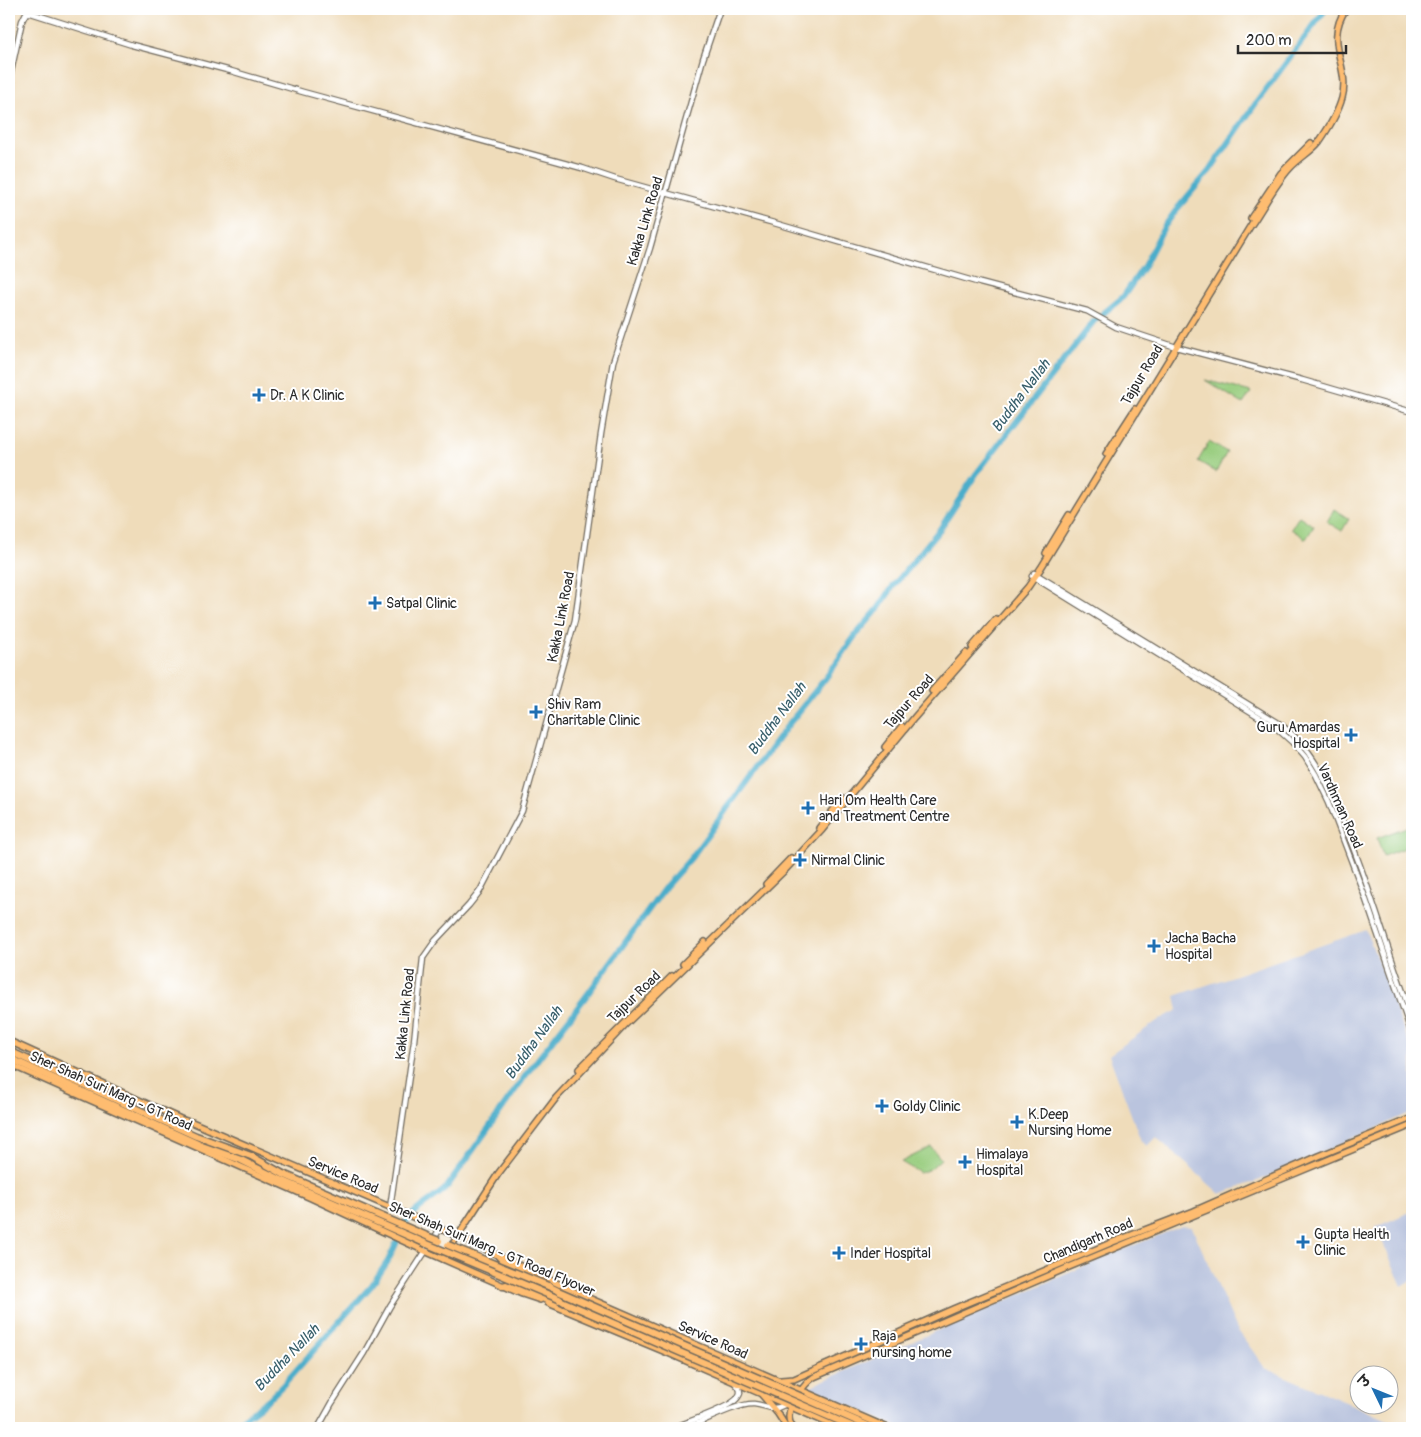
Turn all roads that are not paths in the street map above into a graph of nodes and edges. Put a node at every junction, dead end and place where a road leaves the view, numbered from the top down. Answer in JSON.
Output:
{"nodes":[{"id":1,"x":720,"y":9,"type":"edge"},
{"id":2,"x":1346,"y":9,"type":"edge"},
{"id":3,"x":9,"y":81,"type":"edge"},
{"id":4,"x":666,"y":192,"type":"junction"},
{"id":5,"x":1174,"y":346,"type":"junction"},
{"id":6,"x":1412,"y":412,"type":"edge"},
{"id":7,"x":1035,"y":575,"type":"junction"},
{"id":8,"x":1412,"y":1016,"type":"edge"},
{"id":9,"x":1412,"y":1034,"type":"edge"},
{"id":10,"x":9,"y":1041,"type":"edge"},
{"id":11,"x":9,"y":1051,"type":"edge"},
{"id":12,"x":9,"y":1058,"type":"edge"},
{"id":13,"x":9,"y":1064,"type":"edge"},
{"id":14,"x":1412,"y":1118,"type":"edge"},
{"id":15,"x":185,"y":1121,"type":"junction"},
{"id":16,"x":170,"y":1124,"type":"junction"},
{"id":17,"x":1412,"y":1125,"type":"edge"},
{"id":18,"x":202,"y":1146,"type":"joint"},
{"id":19,"x":390,"y":1208,"type":"junction"},
{"id":20,"x":440,"y":1230,"type":"junction"},
{"id":21,"x":455,"y":1235,"type":"junction"},
{"id":22,"x":427,"y":1252,"type":"junction"},
{"id":23,"x":498,"y":1255,"type":"junction"},
{"id":24,"x":443,"y":1259,"type":"junction"},
{"id":25,"x":503,"y":1286,"type":"junction"},
{"id":26,"x":548,"y":1286,"type":"junction"},
{"id":27,"x":559,"y":1300,"type":"junction"},
{"id":28,"x":773,"y":1378,"type":"junction"},
{"id":29,"x":735,"y":1383,"type":"junction"},
{"id":30,"x":801,"y":1390,"type":"junction"},
{"id":31,"x":762,"y":1394,"type":"junction"},
{"id":32,"x":803,"y":1401,"type":"junction"},
{"id":33,"x":784,"y":1405,"type":"junction"},
{"id":34,"x":791,"y":1408,"type":"junction"},
{"id":35,"x":775,"y":1409,"type":"junction"},
{"id":36,"x":318,"y":1428,"type":"edge"},
{"id":37,"x":672,"y":1428,"type":"edge"},
{"id":38,"x":686,"y":1428,"type":"edge"},
{"id":39,"x":787,"y":1428,"type":"edge"},
{"id":40,"x":793,"y":1428,"type":"edge"},
{"id":41,"x":839,"y":1428,"type":"edge"},
{"id":42,"x":856,"y":1428,"type":"edge"},
{"id":43,"x":873,"y":1428,"type":"edge"},
{"id":44,"x":888,"y":1428,"type":"edge"}],
"edges":[{"from":1,"to":4,"type":"street","name":"Kakka Link Road"},
{"from":2,"to":5,"type":"main road","name":"Tajpur Road"},
{"from":3,"to":4,"type":"street"},
{"from":4,"to":5,"type":"street"},
{"from":4,"to":19,"type":"street","name":"Kakka Link Road"},
{"from":5,"to":6,"type":"street"},
{"from":5,"to":7,"type":"main road","name":"Tajpur Road"},
{"from":7,"to":8,"type":"street","name":"Vardhman Road"},
{"from":7,"to":9,"type":"street","name":"Vardhman Road"},
{"from":7,"to":21,"type":"main road","name":"Tajpur Road"},
{"from":10,"to":15,"type":"main road","name":"Service Road"},
{"from":11,"to":16,"type":"highway","name":"Sher Shah Suri Marg - GT Road"},
{"from":12,"to":18,"type":"highway","name":"Sher Shah Suri Marg - GT Road"},
{"from":13,"to":22,"type":"main road"},
{"from":14,"to":28,"type":"main road","name":"Chandigarh Road"},
{"from":15,"to":16,"type":"highway"},
{"from":15,"to":19,"type":"main road","name":"Service Road"},
{"from":16,"to":26,"type":"highway","name":"Sher Shah Suri Marg - GT Road Flyover","bridge":true},
{"from":17,"to":30,"type":"main road","name":"Chandigarh Road"},
{"from":18,"to":27,"type":"highway","name":"Sher Shah Suri Marg - GT Road Flyover","bridge":true},
{"from":19,"to":20,"type":"main road","name":"Service Road"},
{"from":20,"to":21,"type":"main road","name":"Service Road"},
{"from":20,"to":22,"type":"street"},
{"from":21,"to":23,"type":"main road","name":"Service Road"},
{"from":21,"to":24,"type":"main road","name":"Tajpur Road"},
{"from":22,"to":24,"type":"main road"},
{"from":22,"to":36,"type":"street"},
{"from":23,"to":26,"type":"highway"},
{"from":23,"to":28,"type":"main road","name":"Service Road"},
{"from":24,"to":25,"type":"main road"},
{"from":25,"to":27,"type":"highway"},
{"from":25,"to":29,"type":"main road"},
{"from":26,"to":32,"type":"highway","name":"Sher Shah Suri Marg - GT Road Flyover","bridge":true},
{"from":27,"to":32,"type":"highway","name":"Sher Shah Suri Marg - GT Road Flyover","bridge":true},
{"from":28,"to":30,"type":"main road","name":"Service Road"},
{"from":28,"to":31,"type":"main road"},
{"from":29,"to":31,"type":"main road"},
{"from":29,"to":37,"type":"street"},
{"from":30,"to":34,"type":"main road"},
{"from":30,"to":44,"type":"main road","name":"Service Road"},
{"from":31,"to":33,"type":"main road"},
{"from":31,"to":35,"type":"main road"},
{"from":32,"to":42,"type":"highway"},
{"from":32,"to":43,"type":"highway"},
{"from":33,"to":34,"type":"main road"},
{"from":33,"to":35,"type":"street"},
{"from":34,"to":40,"type":"main road"},
{"from":34,"to":41,"type":"main road"},
{"from":35,"to":38,"type":"street"},
{"from":35,"to":39,"type":"main road"}]}
